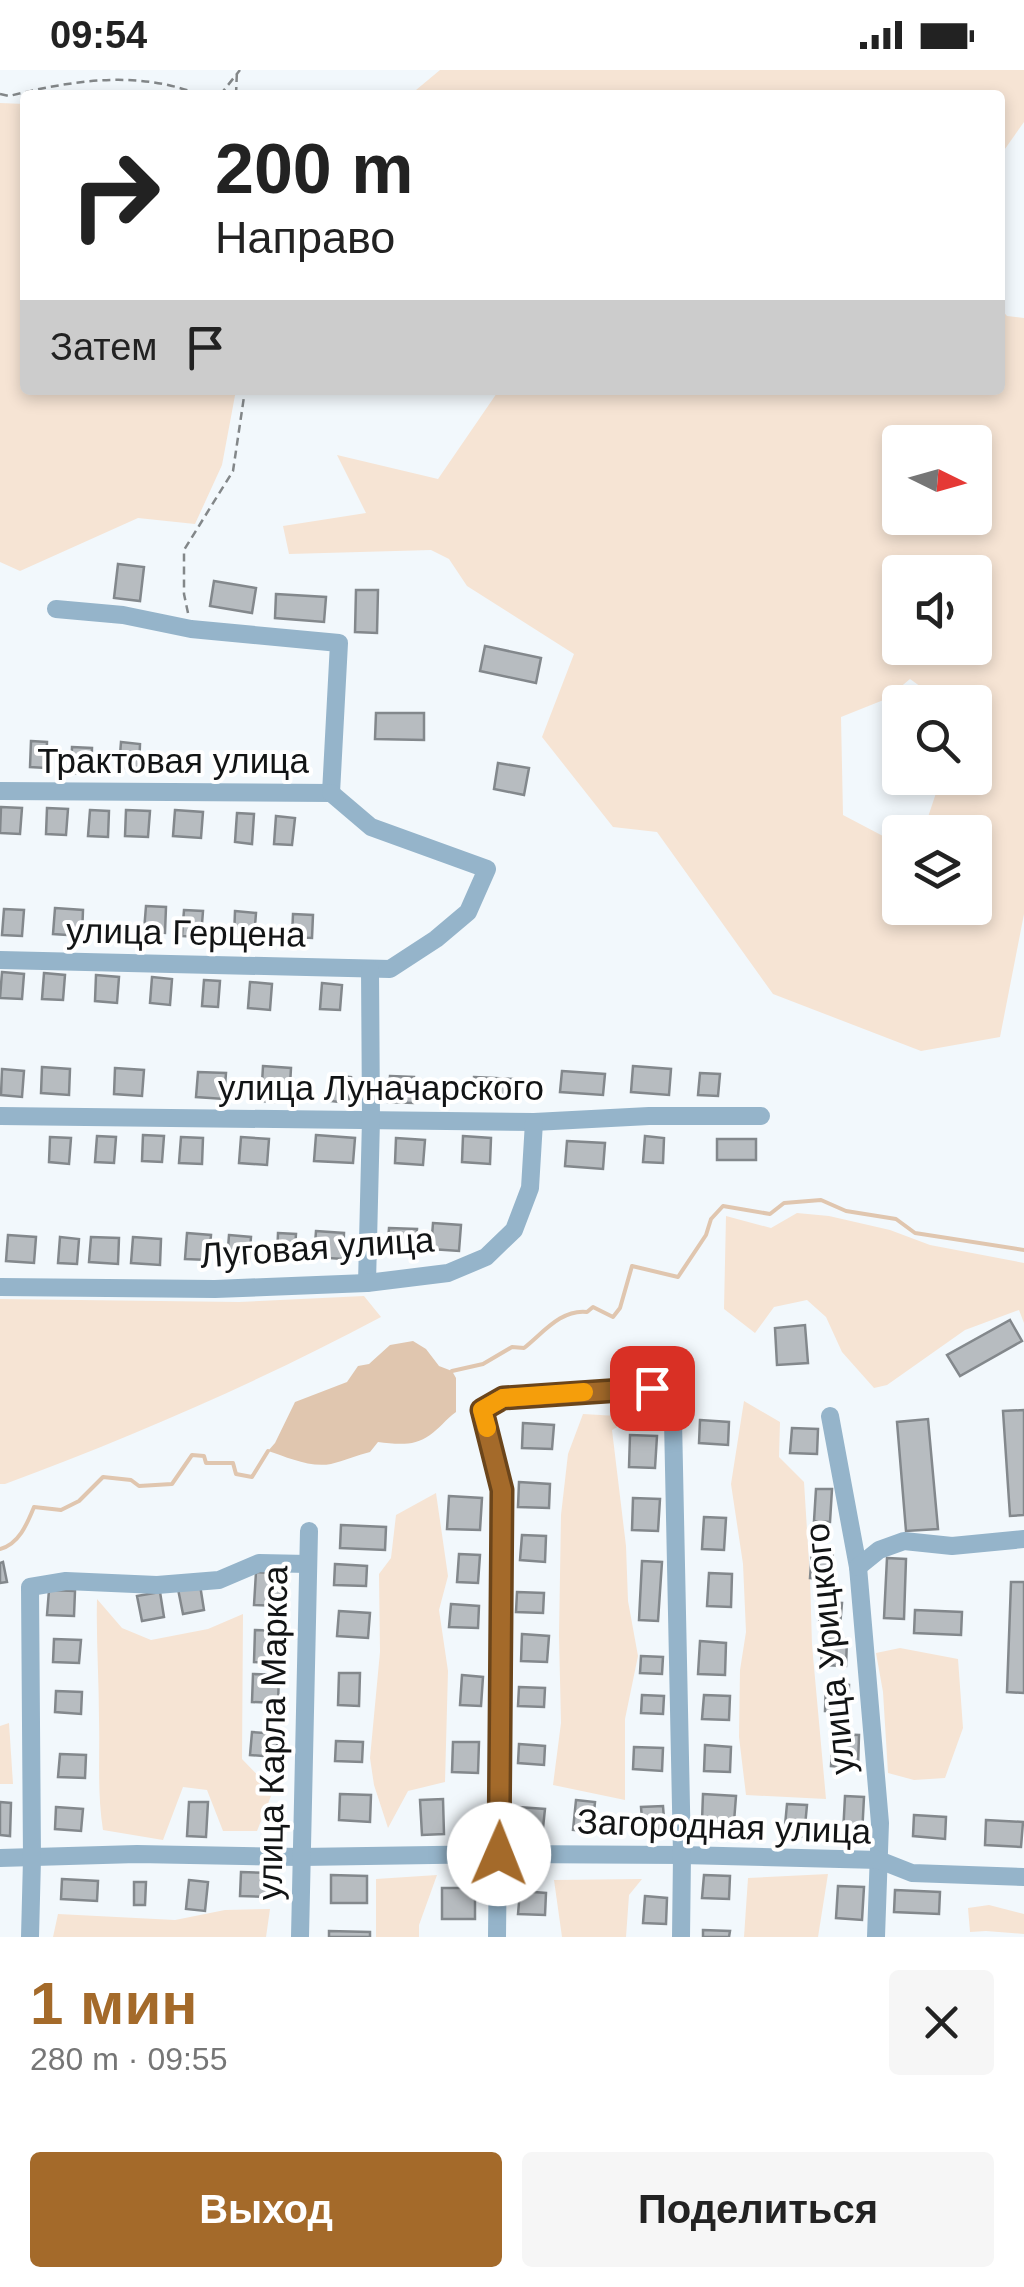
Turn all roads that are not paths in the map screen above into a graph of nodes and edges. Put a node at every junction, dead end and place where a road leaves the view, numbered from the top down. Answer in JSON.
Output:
{"nodes":[{"id":1,"x":56,"y":609,"type":"dead end"},
{"id":2,"x":0,"y":791,"type":"edge"},
{"id":3,"x":331,"y":794,"type":"junction"},
{"id":4,"x":0,"y":960,"type":"edge"},
{"id":5,"x":370,"y":969,"type":"junction"},
{"id":6,"x":0,"y":1116,"type":"edge"},
{"id":7,"x":762,"y":1116,"type":"dead end"},
{"id":8,"x":371,"y":1119,"type":"junction"},
{"id":9,"x":534,"y":1122,"type":"junction"},
{"id":10,"x":367,"y":1283,"type":"junction"},
{"id":11,"x":0,"y":1287,"type":"edge"},
{"id":12,"x":830,"y":1416,"type":"dead end"},
{"id":13,"x":310,"y":1531,"type":"dead end"},
{"id":14,"x":1024,"y":1539,"type":"edge"},
{"id":15,"x":308,"y":1564,"type":"junction"},
{"id":16,"x":858,"y":1567,"type":"junction"},
{"id":17,"x":499,"y":1854,"type":"junction"},
{"id":18,"x":682,"y":1855,"type":"junction"},
{"id":19,"x":302,"y":1856,"type":"junction"},
{"id":20,"x":0,"y":1858,"type":"edge"},
{"id":21,"x":32,"y":1858,"type":"junction"},
{"id":22,"x":878,"y":1860,"type":"junction"},
{"id":23,"x":1024,"y":1878,"type":"edge"},
{"id":24,"x":30,"y":1937,"type":"edge"},
{"id":25,"x":300,"y":1937,"type":"edge"},
{"id":26,"x":497,"y":1937,"type":"edge"},
{"id":27,"x":682,"y":1937,"type":"edge"},
{"id":28,"x":876,"y":1937,"type":"edge"}],
"edges":[{"from":1,"to":3,"type":"street","name":"Трактовая улица"},
{"from":2,"to":3,"type":"street","name":"Трактовая улица"},
{"from":3,"to":5,"type":"street"},
{"from":4,"to":5,"type":"street","name":"улица Герцена"},
{"from":5,"to":8,"type":"street"},
{"from":6,"to":8,"type":"street","name":"улица Луначарского"},
{"from":7,"to":9,"type":"street","name":"улица Луначарского"},
{"from":8,"to":9,"type":"street","name":"улица Луначарского"},
{"from":8,"to":10,"type":"street"},
{"from":9,"to":10,"type":"street","name":"Луговая улица"},
{"from":10,"to":11,"type":"street","name":"Луговая улица"},
{"from":12,"to":16,"type":"street","name":"улица Урицкого"},
{"from":13,"to":15,"type":"street","name":"улица Карла Маркса"},
{"from":14,"to":16,"type":"street"},
{"from":15,"to":19,"type":"street","name":"улица Карла Маркса"},
{"from":15,"to":21,"type":"street"},
{"from":16,"to":22,"type":"street","name":"улица Урицкого"},
{"from":17,"to":18,"type":"street","name":"Загородная улица"},
{"from":17,"to":18,"type":"street"},
{"from":17,"to":19,"type":"street","name":"Загородная улица"},
{"from":17,"to":26,"type":"street"},
{"from":18,"to":22,"type":"street","name":"Загородная улица"},
{"from":18,"to":27,"type":"street"},
{"from":19,"to":21,"type":"street","name":"Загородная улица"},
{"from":19,"to":25,"type":"street","name":"улица Карла Маркса"},
{"from":20,"to":21,"type":"street","name":"Загородная улица"},
{"from":21,"to":24,"type":"street"},
{"from":22,"to":23,"type":"street","name":"Загородная улица"},
{"from":22,"to":28,"type":"street","name":"улица Урицкого"}]}
